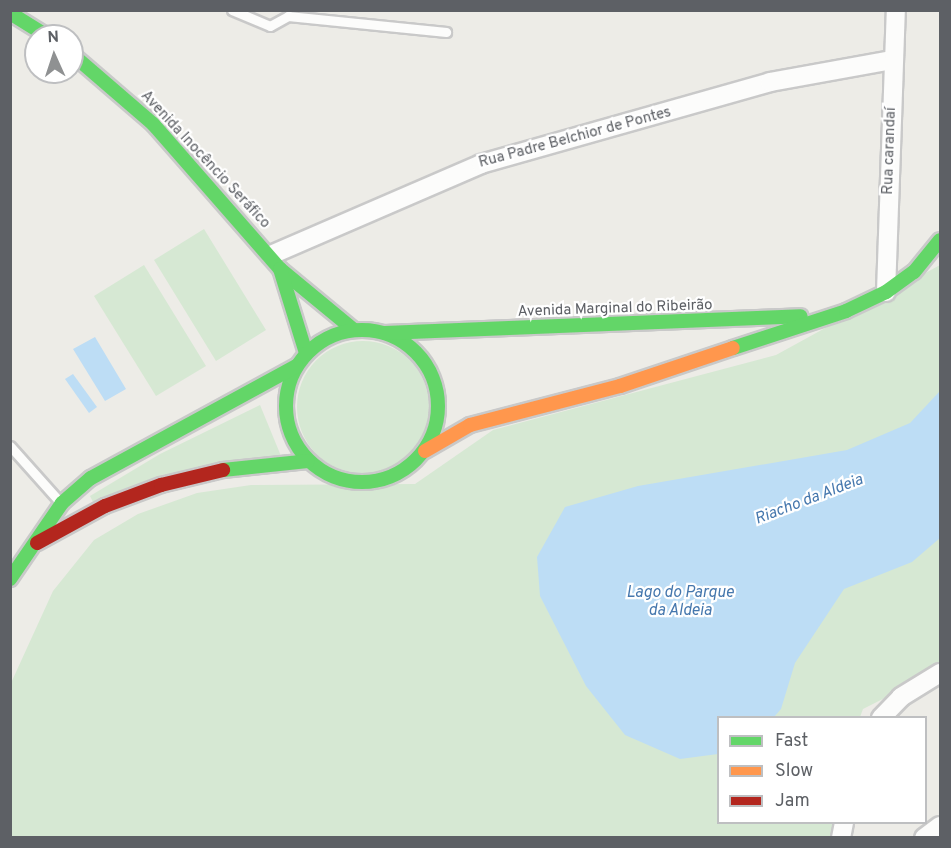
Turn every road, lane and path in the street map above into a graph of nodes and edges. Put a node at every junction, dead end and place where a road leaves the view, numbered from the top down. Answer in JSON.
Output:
{"nodes":[{"id":1,"x":232,"y":10,"type":"edge"},
{"id":2,"x":896,"y":10,"type":"edge"},
{"id":3,"x":288,"y":13,"type":"edge"},
{"id":4,"x":10,"y":14,"type":"edge"},
{"id":5,"x":27,"y":24,"type":"edge"},
{"id":6,"x":446,"y":32,"type":"dead end"},
{"id":7,"x":892,"y":60,"type":"junction"},
{"id":8,"x":84,"y":64,"type":"edge"},
{"id":9,"x":940,"y":240,"type":"edge"},
{"id":10,"x":275,"y":262,"type":"junction"},
{"id":11,"x":886,"y":292,"type":"junction"},
{"id":12,"x":846,"y":311,"type":"junction"},
{"id":13,"x":354,"y":330,"type":"junction"},
{"id":14,"x":385,"y":333,"type":"junction"},
{"id":15,"x":306,"y":353,"type":"junction"},
{"id":16,"x":296,"y":366,"type":"junction"},
{"id":17,"x":10,"y":446,"type":"edge"},
{"id":18,"x":425,"y":452,"type":"junction"},
{"id":19,"x":308,"y":461,"type":"junction"},
{"id":20,"x":62,"y":504,"type":"junction"},
{"id":21,"x":28,"y":547,"type":"junction"},
{"id":22,"x":10,"y":579,"type":"edge"},
{"id":23,"x":940,"y":673,"type":"edge"},
{"id":24,"x":882,"y":716,"type":"edge"},
{"id":25,"x":940,"y":826,"type":"edge"},
{"id":26,"x":924,"y":837,"type":"edge"}],
"edges":[{"from":1,"to":3,"type":"lane"},
{"from":2,"to":7,"type":"street","name":"Rua carandaí"},
{"from":3,"to":6,"type":"lane"},
{"from":4,"to":5,"type":"main road"},
{"from":7,"to":10,"type":"street","name":"Rua Padre Belchior de Pontes"},
{"from":7,"to":11,"type":"street","name":"Rua carandaí"},
{"from":8,"to":10,"type":"main road","name":"Avenida Inocêncio Seráfico"},
{"from":9,"to":11,"type":"main road","name":"Avenida Marginal do Ribeirão"},
{"from":10,"to":13,"type":"main road","name":"Avenida Inocêncio Seráfico"},
{"from":10,"to":15,"type":"main road","name":"Avenida Inocêncio Seráfico"},
{"from":11,"to":12,"type":"main road","name":"Avenida Marginal do Ribeirão"},
{"from":12,"to":14,"type":"main road","name":"Avenida Marginal do Ribeirão"},
{"from":12,"to":18,"type":"main road","name":"Avenida Marginal do Ribeirão"},
{"from":13,"to":14,"type":"main road","name":"Avenida Marginal do Ribeirão"},
{"from":13,"to":15,"type":"main road","name":"Avenida Marginal do Ribeirão"},
{"from":14,"to":18,"type":"main road","name":"Avenida Marginal do Ribeirão"},
{"from":15,"to":16,"type":"main road","name":"Avenida Marginal do Ribeirão"},
{"from":16,"to":19,"type":"main road","name":"Avenida Marginal do Ribeirão"},
{"from":16,"to":20,"type":"main road","name":"Avenida Marginal do Ribeirão"},
{"from":17,"to":20,"type":"lane"},
{"from":18,"to":19,"type":"main road","name":"Avenida Marginal do Ribeirão"},
{"from":19,"to":21,"type":"main road"},
{"from":20,"to":21,"type":"main road","name":"Avenida Marginal do Ribeirão"},
{"from":21,"to":22,"type":"main road","name":"Avenida Marginal do Ribeirão"},
{"from":23,"to":24,"type":"street"},
{"from":25,"to":26,"type":"street"}]}
